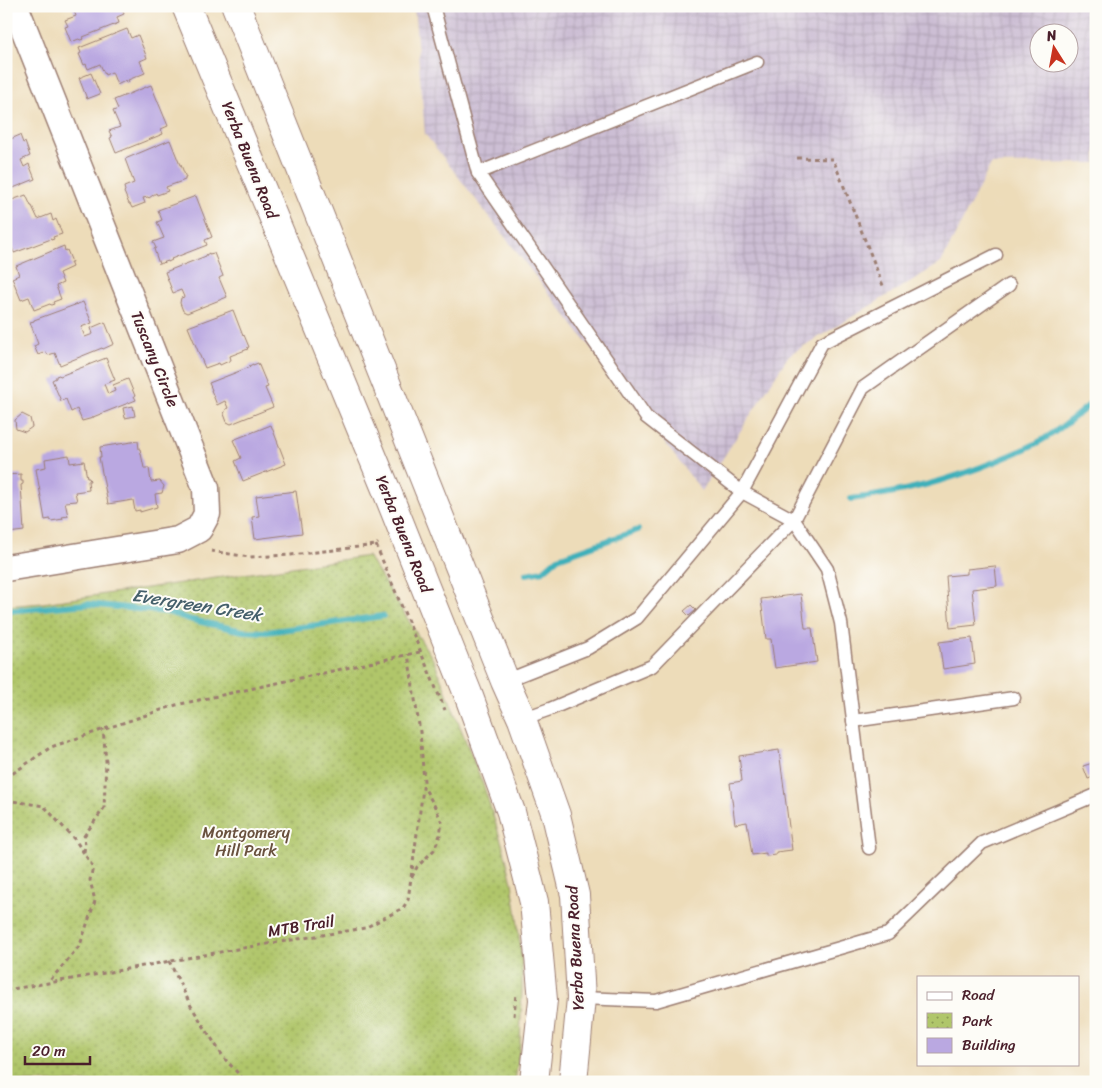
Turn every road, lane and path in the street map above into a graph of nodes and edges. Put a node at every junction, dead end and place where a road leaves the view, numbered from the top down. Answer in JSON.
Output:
{"nodes":[{"id":1,"x":15,"y":6,"type":"edge"},
{"id":2,"x":186,"y":6,"type":"edge"},
{"id":3,"x":236,"y":6,"type":"edge"},
{"id":4,"x":434,"y":6,"type":"edge"},
{"id":5,"x":757,"y":62,"type":"dead end"},
{"id":6,"x":797,"y":158,"type":"dead end"},
{"id":7,"x":478,"y":173,"type":"junction"},
{"id":8,"x":996,"y":254,"type":"dead end"},
{"id":9,"x":1009,"y":285,"type":"dead end"},
{"id":10,"x":884,"y":288,"type":"dead end"},
{"id":11,"x":742,"y":492,"type":"junction"},
{"id":12,"x":794,"y":520,"type":"junction"},
{"id":13,"x":376,"y":545,"type":"dead end"},
{"id":14,"x":6,"y":568,"type":"edge"},
{"id":15,"x":448,"y":645,"type":"junction"},
{"id":16,"x":420,"y":652,"type":"junction"},
{"id":17,"x":408,"y":654,"type":"junction"},
{"id":18,"x":505,"y":681,"type":"junction"},
{"id":19,"x":468,"y":694,"type":"junction"},
{"id":20,"x":1014,"y":698,"type":"dead end"},
{"id":21,"x":448,"y":717,"type":"dead end"},
{"id":22,"x":522,"y":719,"type":"junction"},
{"id":23,"x":853,"y":721,"type":"junction"},
{"id":24,"x":103,"y":729,"type":"junction"},
{"id":25,"x":482,"y":734,"type":"junction"},
{"id":26,"x":6,"y":778,"type":"edge"},
{"id":27,"x":424,"y":786,"type":"junction"},
{"id":28,"x":1096,"y":795,"type":"edge"},
{"id":29,"x":6,"y":800,"type":"edge"},
{"id":30,"x":869,"y":848,"type":"dead end"},
{"id":31,"x":84,"y":853,"type":"junction"},
{"id":32,"x":411,"y":880,"type":"junction"},
{"id":33,"x":169,"y":961,"type":"junction"},
{"id":34,"x":47,"y":984,"type":"junction"},
{"id":35,"x":515,"y":984,"type":"dead end"},
{"id":36,"x":6,"y":990,"type":"edge"},
{"id":37,"x":581,"y":998,"type":"junction"},
{"id":38,"x":514,"y":1019,"type":"dead end"},
{"id":39,"x":246,"y":1082,"type":"edge"},
{"id":40,"x":534,"y":1082,"type":"edge"},
{"id":41,"x":573,"y":1082,"type":"edge"}],
"edges":[{"from":1,"to":14,"type":"street","name":"Tuscany Circle"},
{"from":2,"to":15,"type":"street","name":"Yerba Buena Road"},
{"from":3,"to":18,"type":"street","name":"Yerba Buena Road"},
{"from":4,"to":7,"type":"lane"},
{"from":5,"to":7,"type":"lane"},
{"from":6,"to":10,"type":"path"},
{"from":7,"to":11,"type":"lane"},
{"from":8,"to":11,"type":"lane"},
{"from":9,"to":12,"type":"lane"},
{"from":11,"to":12,"type":"lane"},
{"from":11,"to":18,"type":"lane"},
{"from":12,"to":22,"type":"lane"},
{"from":12,"to":23,"type":"lane"},
{"from":13,"to":16,"type":"path"},
{"from":15,"to":16,"type":"path"},
{"from":15,"to":19,"type":"street","name":"Yerba Buena Road"},
{"from":16,"to":17,"type":"path"},
{"from":16,"to":21,"type":"path"},
{"from":17,"to":24,"type":"path"},
{"from":17,"to":27,"type":"path","name":"MTB Trail"},
{"from":18,"to":19,"type":"street"},
{"from":18,"to":22,"type":"street","name":"Yerba Buena Road"},
{"from":19,"to":25,"type":"street","name":"Yerba Buena Road"},
{"from":20,"to":23,"type":"lane"},
{"from":22,"to":25,"type":"street"},
{"from":22,"to":37,"type":"street","name":"Yerba Buena Road"},
{"from":23,"to":30,"type":"lane"},
{"from":24,"to":26,"type":"path"},
{"from":24,"to":31,"type":"path"},
{"from":25,"to":40,"type":"street","name":"Yerba Buena Road"},
{"from":27,"to":32,"type":"path","name":"MTB Trail"},
{"from":27,"to":32,"type":"path","name":"MTB Trail"},
{"from":28,"to":37,"type":"lane"},
{"from":29,"to":31,"type":"path"},
{"from":31,"to":34,"type":"path"},
{"from":32,"to":33,"type":"path","name":"MTB Trail"},
{"from":33,"to":34,"type":"path","name":"MTB Trail"},
{"from":33,"to":39,"type":"path"},
{"from":34,"to":36,"type":"path","name":"MTB Trail"},
{"from":35,"to":38,"type":"path"},
{"from":37,"to":41,"type":"street","name":"Yerba Buena Road"}]}
